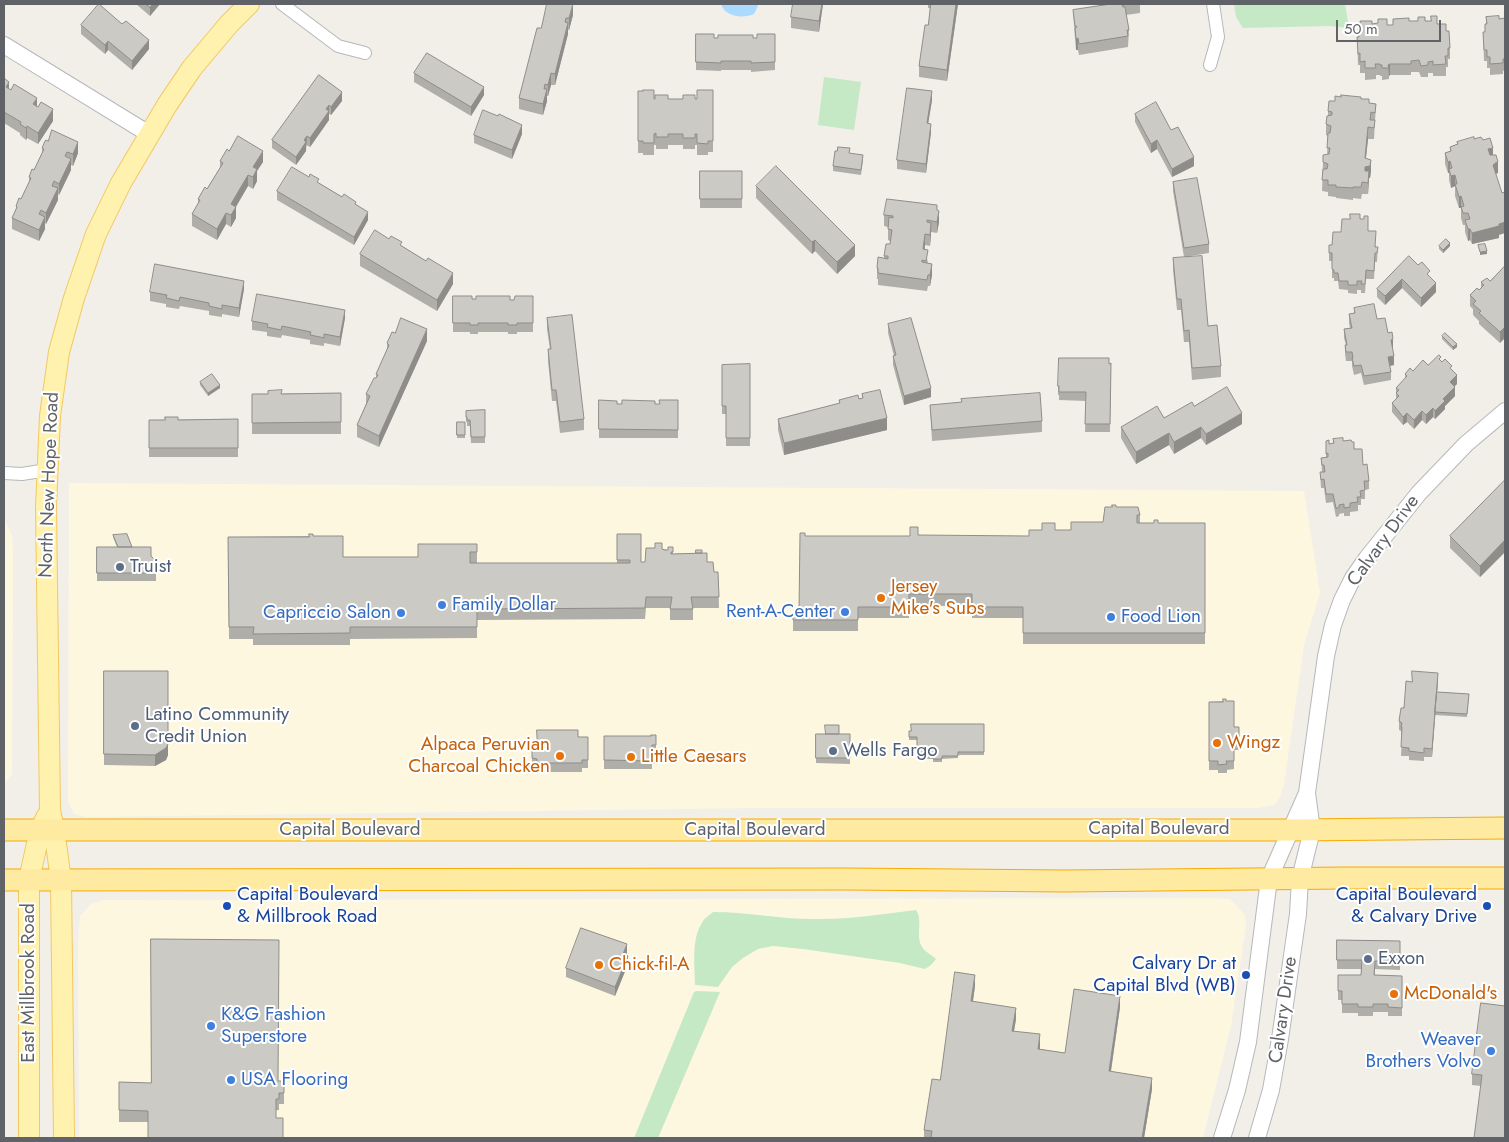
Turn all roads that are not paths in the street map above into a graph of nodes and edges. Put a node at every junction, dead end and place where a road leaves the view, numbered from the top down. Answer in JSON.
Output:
{"nodes":[{"id":1,"x":250,"y":4,"type":"edge"},
{"id":2,"x":282,"y":4,"type":"edge"},
{"id":3,"x":1213,"y":4,"type":"edge"},
{"id":4,"x":4,"y":45,"type":"edge"},
{"id":5,"x":366,"y":53,"type":"dead end"},
{"id":6,"x":1210,"y":65,"type":"dead end"},
{"id":7,"x":150,"y":134,"type":"junction"},
{"id":8,"x":1505,"y":411,"type":"edge"},
{"id":9,"x":46,"y":470,"type":"junction"},
{"id":10,"x":4,"y":473,"type":"edge"},
{"id":11,"x":1307,"y":793,"type":"junction"},
{"id":12,"x":48,"y":823,"type":"junction"},
{"id":13,"x":1505,"y":828,"type":"edge"},
{"id":14,"x":4,"y":830,"type":"edge"},
{"id":15,"x":1291,"y":830,"type":"junction"},
{"id":16,"x":1312,"y":830,"type":"junction"},
{"id":17,"x":1505,"y":878,"type":"edge"},
{"id":18,"x":1269,"y":879,"type":"junction"},
{"id":19,"x":1300,"y":879,"type":"junction"},
{"id":20,"x":4,"y":880,"type":"edge"},
{"id":21,"x":29,"y":880,"type":"junction"},
{"id":22,"x":61,"y":880,"type":"junction"},
{"id":23,"x":29,"y":1138,"type":"edge"},
{"id":24,"x":64,"y":1138,"type":"edge"},
{"id":25,"x":1222,"y":1138,"type":"edge"},
{"id":26,"x":1257,"y":1138,"type":"edge"}],
"edges":[{"from":1,"to":7,"type":"main road","name":"North New Hope Road"},
{"from":2,"to":5,"type":"street"},
{"from":3,"to":6,"type":"street"},
{"from":4,"to":7,"type":"street"},
{"from":7,"to":9,"type":"main road","name":"North New Hope Road"},
{"from":8,"to":11,"type":"street","name":"Calvary Drive"},
{"from":9,"to":10,"type":"street"},
{"from":9,"to":12,"type":"main road","name":"North New Hope Road"},
{"from":11,"to":15,"type":"street","name":"Calvary Drive"},
{"from":11,"to":16,"type":"street","name":"Calvary Drive"},
{"from":12,"to":14,"type":"highway","name":"Capital Boulevard"},
{"from":12,"to":15,"type":"highway","name":"Capital Boulevard"},
{"from":12,"to":21,"type":"main road","name":"East Millbrook Road"},
{"from":12,"to":22,"type":"main road","name":"North New Hope Road"},
{"from":13,"to":16,"type":"highway","name":"Capital Boulevard"},
{"from":15,"to":16,"type":"highway","name":"Capital Boulevard"},
{"from":15,"to":18,"type":"street","name":"Calvary Drive"},
{"from":16,"to":19,"type":"street","name":"Calvary Drive"},
{"from":17,"to":19,"type":"highway"},
{"from":18,"to":19,"type":"highway"},
{"from":18,"to":22,"type":"highway"},
{"from":18,"to":25,"type":"street","name":"Calvary Drive"},
{"from":19,"to":26,"type":"street","name":"Calvary Drive"},
{"from":20,"to":21,"type":"highway"},
{"from":21,"to":22,"type":"highway"},
{"from":21,"to":23,"type":"main road","name":"East Millbrook Road"},
{"from":22,"to":24,"type":"main road","name":"East Millbrook Road"}]}
